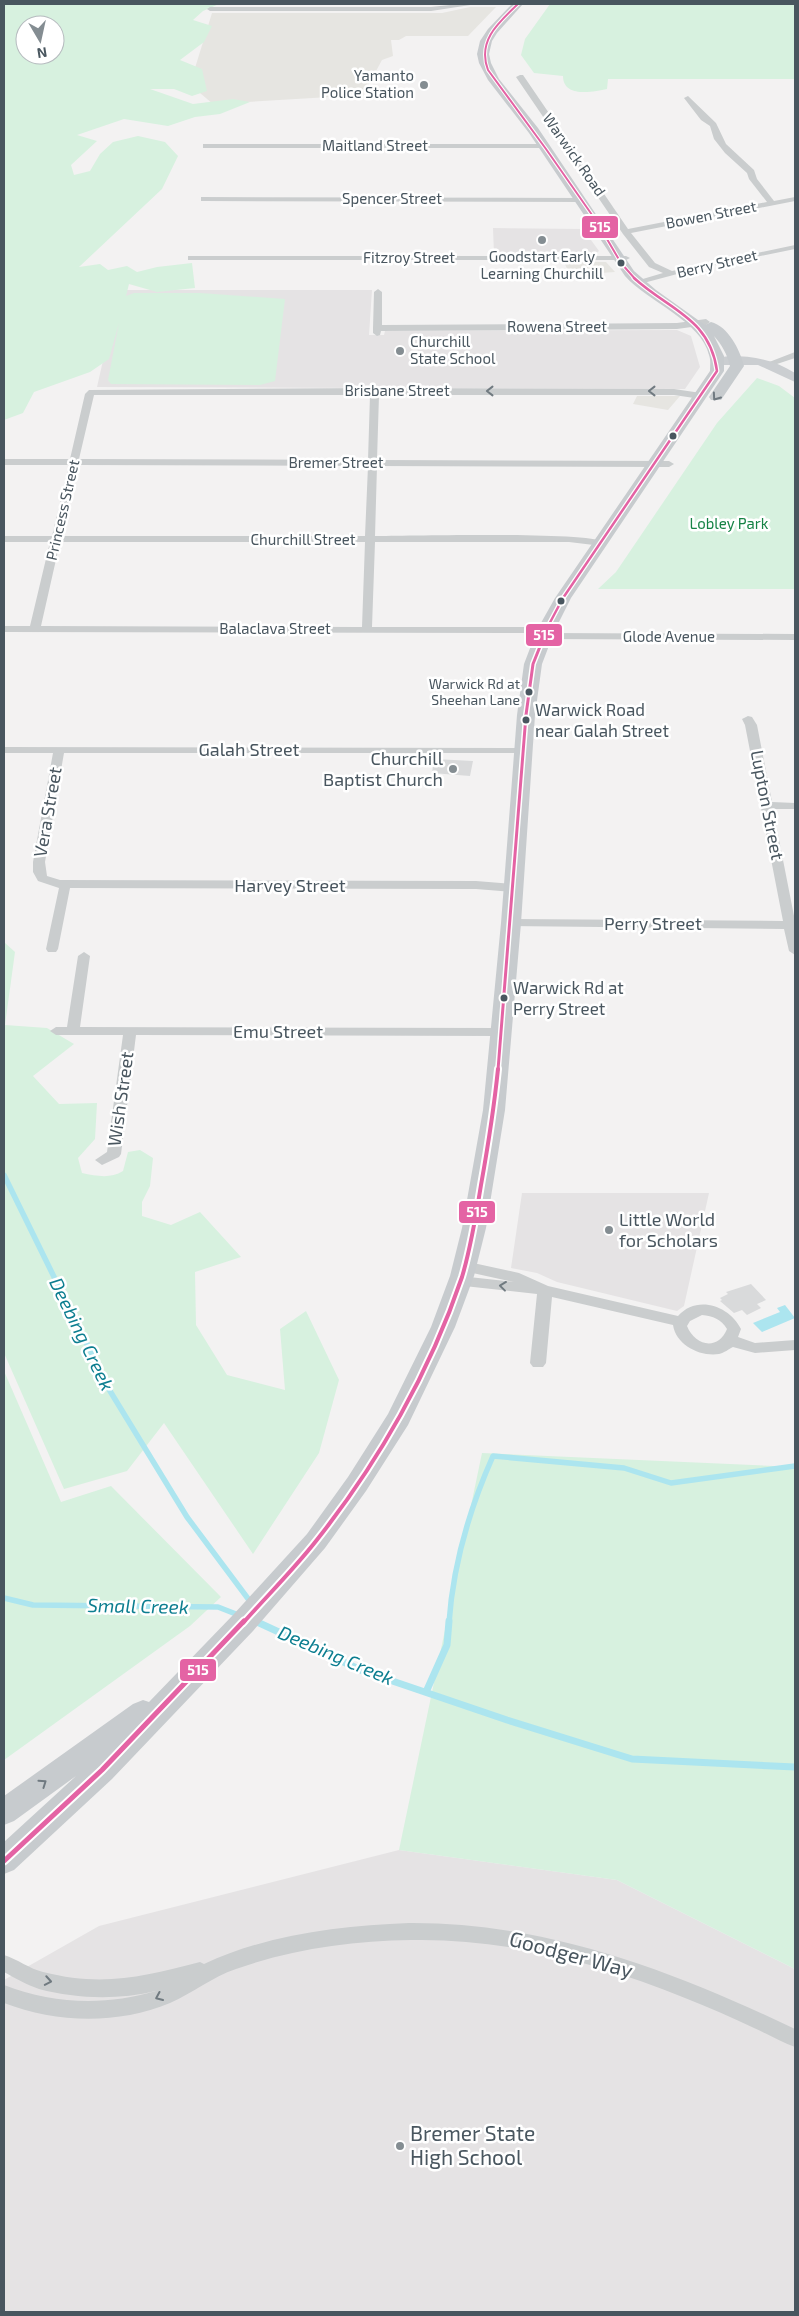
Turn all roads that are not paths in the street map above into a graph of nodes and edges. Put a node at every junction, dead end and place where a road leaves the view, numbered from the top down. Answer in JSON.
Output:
{"nodes":[{"id":1,"x":474,"y":4,"type":"edge"},
{"id":2,"x":518,"y":4,"type":"edge"},
{"id":3,"x":524,"y":4,"type":"edge"},
{"id":4,"x":528,"y":4,"type":"edge"},
{"id":5,"x":394,"y":6,"type":"edge"},
{"id":6,"x":210,"y":9,"type":"dead end"},
{"id":7,"x":520,"y":77,"type":"dead end"},
{"id":8,"x":688,"y":98,"type":"dead end"},
{"id":9,"x":534,"y":131,"type":"junction"},
{"id":10,"x":206,"y":146,"type":"dead end"},
{"id":11,"x":544,"y":146,"type":"junction"},
{"id":12,"x":204,"y":199,"type":"dead end"},
{"id":13,"x":795,"y":199,"type":"edge"},
{"id":14,"x":581,"y":200,"type":"junction"},
{"id":15,"x":772,"y":203,"type":"junction"},
{"id":16,"x":626,"y":232,"type":"junction"},
{"id":17,"x":795,"y":247,"type":"edge"},
{"id":18,"x":784,"y":249,"type":"junction"},
{"id":19,"x":795,"y":257,"type":"edge"},
{"id":20,"x":191,"y":258,"type":"dead end"},
{"id":21,"x":622,"y":258,"type":"junction"},
{"id":22,"x":670,"y":274,"type":"junction"},
{"id":23,"x":643,"y":282,"type":"junction"},
{"id":24,"x":378,"y":292,"type":"dead end"},
{"id":25,"x":701,"y":323,"type":"junction"},
{"id":26,"x":795,"y":355,"type":"edge"},
{"id":27,"x":719,"y":362,"type":"junction"},
{"id":28,"x":736,"y":363,"type":"junction"},
{"id":29,"x":768,"y":364,"type":"junction"},
{"id":30,"x":795,"y":378,"type":"edge"},
{"id":31,"x":795,"y":385,"type":"edge"},
{"id":32,"x":376,"y":391,"type":"junction"},
{"id":33,"x":92,"y":392,"type":"joint"},
{"id":34,"x":701,"y":396,"type":"junction"},
{"id":35,"x":4,"y":462,"type":"edge"},
{"id":36,"x":74,"y":462,"type":"junction"},
{"id":37,"x":373,"y":462,"type":"junction"},
{"id":38,"x":663,"y":464,"type":"junction"},
{"id":39,"x":608,"y":535,"type":"junction"},
{"id":40,"x":4,"y":540,"type":"edge"},
{"id":41,"x":56,"y":540,"type":"junction"},
{"id":42,"x":370,"y":541,"type":"junction"},
{"id":43,"x":4,"y":629,"type":"edge"},
{"id":44,"x":35,"y":629,"type":"junction"},
{"id":45,"x":366,"y":630,"type":"junction"},
{"id":46,"x":544,"y":633,"type":"junction"},
{"id":47,"x":795,"y":637,"type":"edge"},
{"id":48,"x":748,"y":719,"type":"dead end"},
{"id":49,"x":4,"y":750,"type":"edge"},
{"id":50,"x":59,"y":750,"type":"junction"},
{"id":51,"x":524,"y":750,"type":"junction"},
{"id":52,"x":767,"y":805,"type":"junction"},
{"id":53,"x":795,"y":806,"type":"edge"},
{"id":54,"x":66,"y":884,"type":"junction"},
{"id":55,"x":513,"y":888,"type":"junction"},
{"id":56,"x":511,"y":923,"type":"junction"},
{"id":57,"x":793,"y":924,"type":"edge"},
{"id":58,"x":52,"y":949,"type":"dead end"},
{"id":59,"x":795,"y":951,"type":"edge"},
{"id":60,"x":84,"y":956,"type":"dead end"},
{"id":61,"x":56,"y":1031,"type":"dead end"},
{"id":62,"x":73,"y":1031,"type":"junction"},
{"id":63,"x":130,"y":1032,"type":"junction"},
{"id":64,"x":500,"y":1032,"type":"junction"},
{"id":65,"x":102,"y":1160,"type":"dead end"},
{"id":66,"x":462,"y":1274,"type":"junction"},
{"id":67,"x":545,"y":1290,"type":"junction"},
{"id":68,"x":681,"y":1322,"type":"junction"},
{"id":69,"x":730,"y":1340,"type":"junction"},
{"id":70,"x":795,"y":1345,"type":"edge"},
{"id":71,"x":538,"y":1363,"type":"dead end"},
{"id":72,"x":183,"y":1684,"type":"junction"},
{"id":73,"x":4,"y":1812,"type":"edge"},
{"id":74,"x":4,"y":1861,"type":"edge"},
{"id":75,"x":4,"y":1963,"type":"edge"},
{"id":76,"x":218,"y":1967,"type":"junction"},
{"id":77,"x":4,"y":1994,"type":"edge"},
{"id":78,"x":795,"y":2038,"type":"edge"}],
"edges":[{"from":1,"to":5,"type":"street"},
{"from":2,"to":9,"type":"main road","name":"Warwick Road"},
{"from":3,"to":4,"type":"street"},
{"from":4,"to":9,"type":"main road","name":"Warwick Road"},
{"from":5,"to":6,"type":"street"},
{"from":7,"to":16,"type":"street","name":"Warwick Road"},
{"from":8,"to":15,"type":"street"},
{"from":9,"to":11,"type":"main road","name":"Warwick Road"},
{"from":10,"to":11,"type":"street","name":"Maitland Street"},
{"from":11,"to":14,"type":"main road","name":"Warwick Road"},
{"from":12,"to":14,"type":"street","name":"Spencer Street"},
{"from":13,"to":15,"type":"street","name":"Bowen Street"},
{"from":14,"to":21,"type":"main road","name":"Warwick Road"},
{"from":15,"to":16,"type":"street","name":"Bowen Street"},
{"from":16,"to":22,"type":"street","name":"Warwick Road"},
{"from":17,"to":18,"type":"street","name":"Berry Street"},
{"from":18,"to":19,"type":"street"},
{"from":18,"to":22,"type":"street","name":"Berry Street"},
{"from":20,"to":21,"type":"street","name":"Fitzroy Street"},
{"from":21,"to":23,"type":"main road","name":"Warwick Road"},
{"from":22,"to":23,"type":"street","name":"Berry Street"},
{"from":23,"to":25,"type":"main road","name":"Warwick Road"},
{"from":24,"to":25,"type":"street","name":"Rowena Street"},
{"from":25,"to":27,"type":"main road","name":"Warwick Road"},
{"from":25,"to":28,"type":"main road","name":"Warwick Road"},
{"from":26,"to":29,"type":"street"},
{"from":27,"to":28,"type":"main road"},
{"from":27,"to":34,"type":"main road"},
{"from":28,"to":29,"type":"main road"},
{"from":28,"to":31,"type":"main road"},
{"from":28,"to":38,"type":"main road","one_way":true},
{"from":29,"to":30,"type":"main road"},
{"from":32,"to":33,"type":"street","name":"Brisbane Street"},
{"from":34,"to":32,"type":"street","name":"Brisbane Street","one_way":true},
{"from":32,"to":37,"type":"street"},
{"from":33,"to":36,"type":"street","name":"Princess Street"},
{"from":34,"to":38,"type":"main road"},
{"from":35,"to":36,"type":"street","name":"Bremer Street"},
{"from":36,"to":37,"type":"street","name":"Bremer Street"},
{"from":36,"to":41,"type":"street","name":"Princess Street"},
{"from":37,"to":38,"type":"street","name":"Bremer Street"},
{"from":37,"to":42,"type":"street"},
{"from":38,"to":39,"type":"main road"},
{"from":39,"to":42,"type":"street","name":"Churchill Street"},
{"from":39,"to":46,"type":"main road"},
{"from":40,"to":41,"type":"street","name":"Churchill Street"},
{"from":41,"to":42,"type":"street","name":"Churchill Street"},
{"from":41,"to":44,"type":"street","name":"Princess Street"},
{"from":42,"to":45,"type":"street"},
{"from":43,"to":44,"type":"street","name":"Balaclava Street"},
{"from":44,"to":45,"type":"street","name":"Balaclava Street"},
{"from":45,"to":46,"type":"street","name":"Balaclava Street"},
{"from":46,"to":47,"type":"street","name":"Glode Avenue"},
{"from":46,"to":51,"type":"main road"},
{"from":48,"to":52,"type":"street","name":"Lupton Street"},
{"from":49,"to":50,"type":"street","name":"Galah Street"},
{"from":50,"to":51,"type":"street","name":"Galah Street"},
{"from":50,"to":54,"type":"street","name":"Vera Street"},
{"from":51,"to":55,"type":"main road"},
{"from":52,"to":53,"type":"street"},
{"from":52,"to":57,"type":"street","name":"Lupton Street"},
{"from":54,"to":55,"type":"street","name":"Harvey Street"},
{"from":54,"to":58,"type":"street"},
{"from":55,"to":56,"type":"main road"},
{"from":56,"to":57,"type":"street","name":"Perry Street"},
{"from":56,"to":64,"type":"main road"},
{"from":57,"to":59,"type":"street","name":"Lupton Street"},
{"from":60,"to":62,"type":"street"},
{"from":61,"to":62,"type":"street","name":"Emu Street"},
{"from":62,"to":63,"type":"street","name":"Emu Street"},
{"from":63,"to":64,"type":"street","name":"Emu Street"},
{"from":63,"to":65,"type":"street","name":"Wish Street"},
{"from":64,"to":66,"type":"main road"},
{"from":66,"to":67,"type":"street"},
{"from":66,"to":72,"type":"main road"},
{"from":67,"to":68,"type":"street"},
{"from":67,"to":71,"type":"street"},
{"from":68,"to":69,"type":"street"},
{"from":68,"to":69,"type":"street"},
{"from":69,"to":70,"type":"street"},
{"from":73,"to":72,"type":"main road","one_way":true},
{"from":72,"to":74,"type":"main road"},
{"from":75,"to":76,"type":"street","name":"Goodger Way","one_way":true},
{"from":76,"to":77,"type":"street","name":"Goodger Way","one_way":true},
{"from":76,"to":78,"type":"street","name":"Goodger Way"}]}
